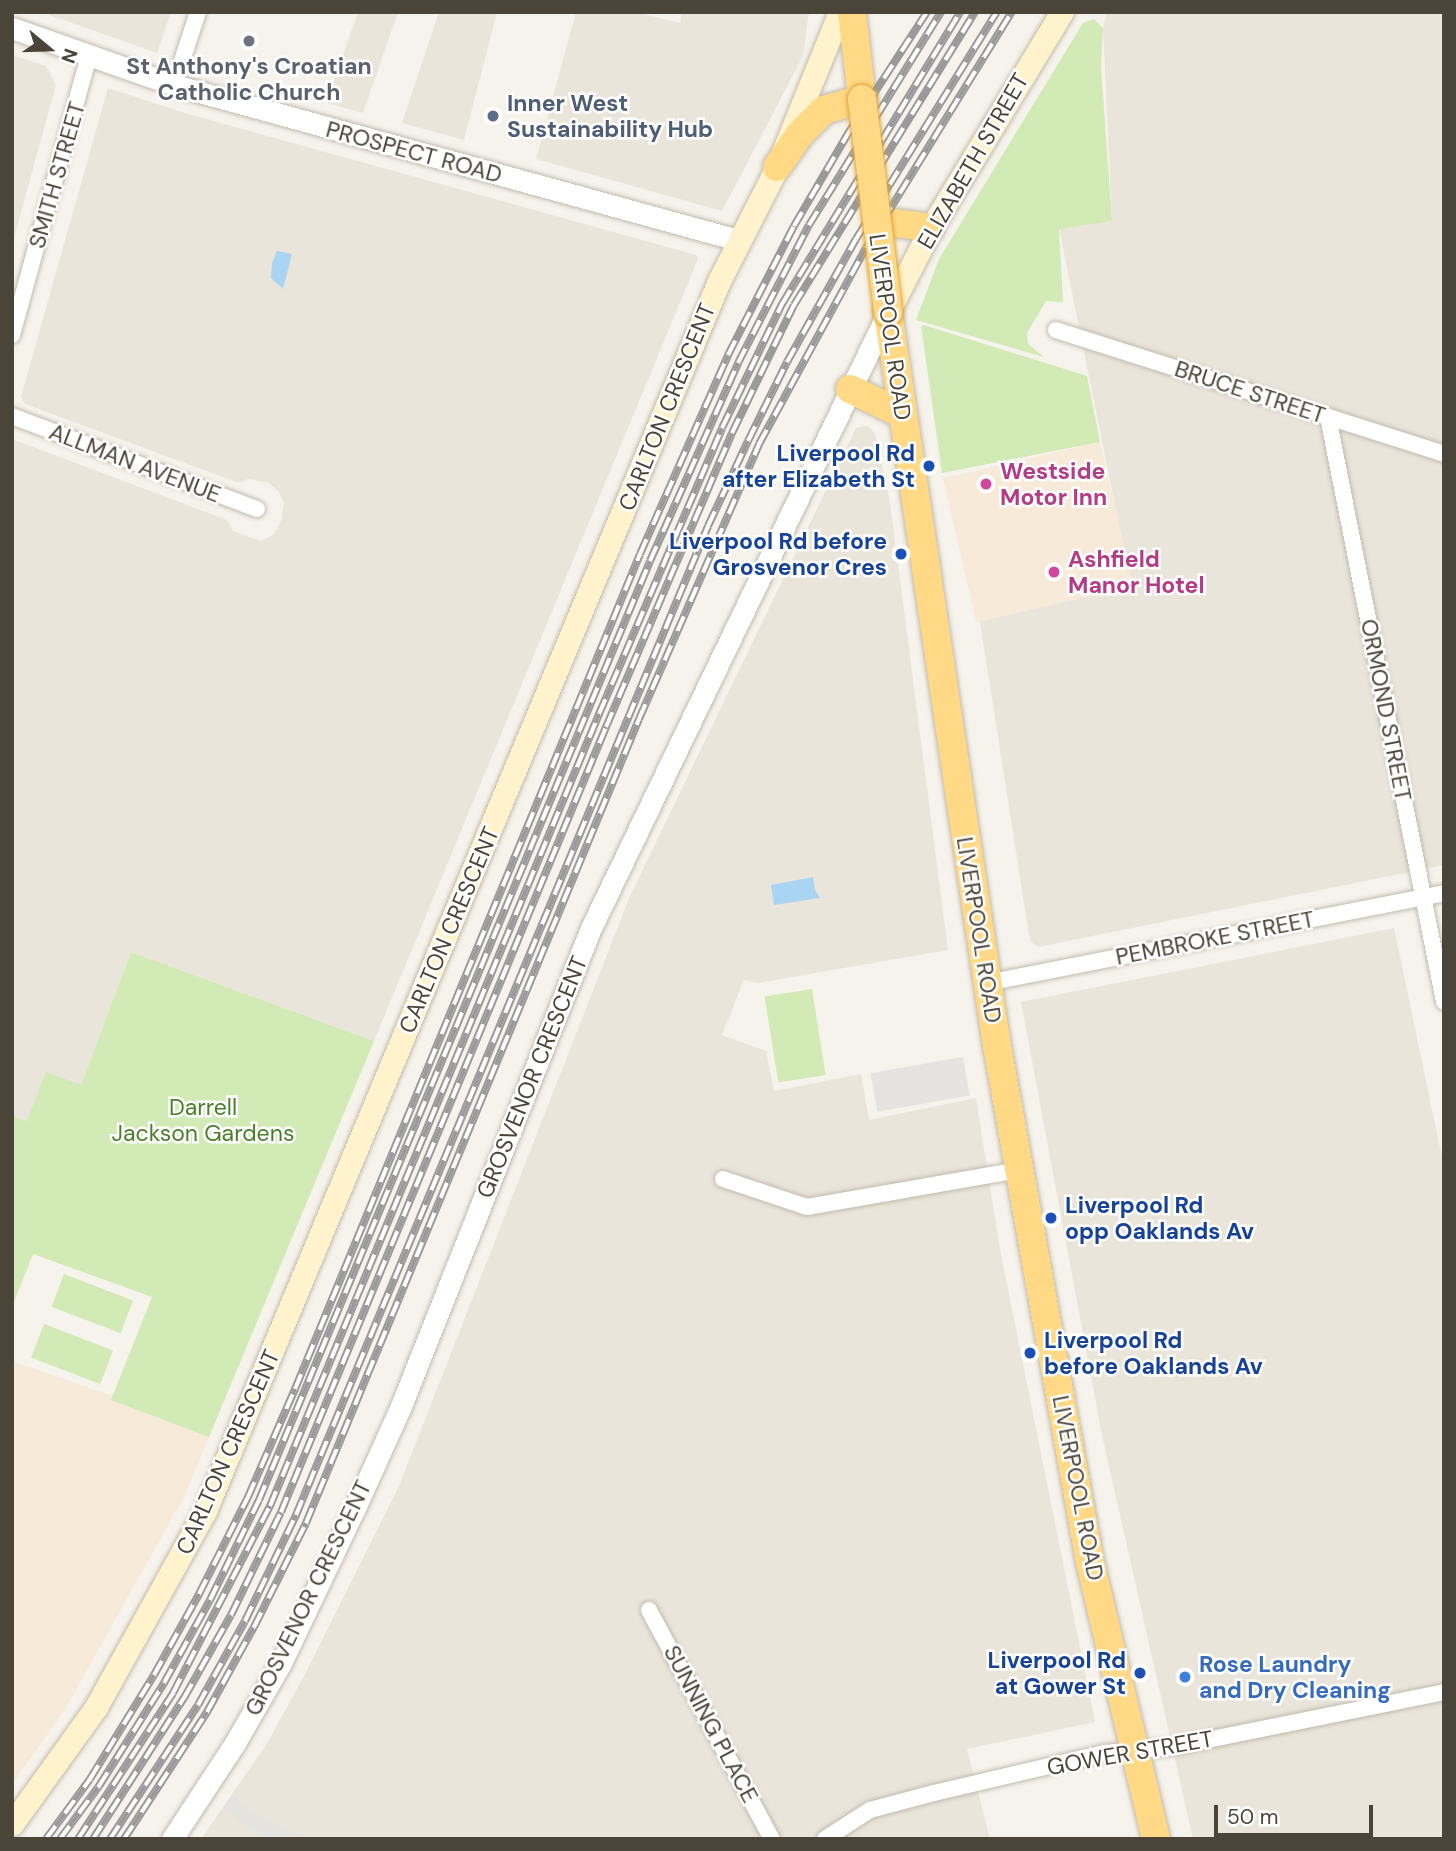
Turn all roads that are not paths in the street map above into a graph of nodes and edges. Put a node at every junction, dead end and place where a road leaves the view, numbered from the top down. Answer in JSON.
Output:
{"nodes":[{"id":1,"x":198,"y":12,"type":"edge"},
{"id":2,"x":840,"y":12,"type":"edge"},
{"id":3,"x":852,"y":12,"type":"edge"},
{"id":4,"x":1062,"y":12,"type":"edge"},
{"id":5,"x":12,"y":29,"type":"edge"},
{"id":6,"x":89,"y":56,"type":"junction"},
{"id":7,"x":174,"y":85,"type":"junction"},
{"id":8,"x":862,"y":99,"type":"junction"},
{"id":9,"x":777,"y":167,"type":"junction"},
{"id":10,"x":886,"y":221,"type":"junction"},
{"id":11,"x":931,"y":228,"type":"junction"},
{"id":12,"x":738,"y":240,"type":"junction"},
{"id":13,"x":888,"y":312,"type":"junction"},
{"id":14,"x":1056,"y":330,"type":"dead end"},
{"id":15,"x":12,"y":335,"type":"edge"},
{"id":16,"x":850,"y":389,"type":"junction"},
{"id":17,"x":902,"y":414,"type":"junction"},
{"id":18,"x":12,"y":416,"type":"edge"},
{"id":19,"x":1328,"y":417,"type":"junction"},
{"id":20,"x":1444,"y":454,"type":"edge"},
{"id":21,"x":257,"y":509,"type":"dead end"},
{"id":22,"x":1444,"y":893,"type":"edge"},
{"id":23,"x":1423,"y":897,"type":"junction"},
{"id":24,"x":986,"y":983,"type":"junction"},
{"id":25,"x":1444,"y":1002,"type":"edge"},
{"id":26,"x":1020,"y":1170,"type":"junction"},
{"id":27,"x":723,"y":1179,"type":"dead end"},
{"id":28,"x":649,"y":1610,"type":"dead end"},
{"id":29,"x":1444,"y":1692,"type":"edge"},
{"id":30,"x":1135,"y":1750,"type":"junction"},
{"id":31,"x":12,"y":1824,"type":"edge"},
{"id":32,"x":172,"y":1839,"type":"edge"},
{"id":33,"x":772,"y":1839,"type":"edge"},
{"id":34,"x":825,"y":1839,"type":"edge"},
{"id":35,"x":1156,"y":1839,"type":"edge"}],
"edges":[{"from":1,"to":7,"type":"street"},
{"from":2,"to":9,"type":"main road","name":"CARLTON CRESCENT"},
{"from":3,"to":8,"type":"highway","name":"LIVERPOOL ROAD"},
{"from":4,"to":11,"type":"main road","name":"ELIZABETH STREET"},
{"from":5,"to":6,"type":"street","name":"PROSPECT ROAD"},
{"from":6,"to":7,"type":"street","name":"PROSPECT ROAD"},
{"from":6,"to":15,"type":"street","name":"SMITH STREET"},
{"from":7,"to":12,"type":"street","name":"PROSPECT ROAD"},
{"from":8,"to":9,"type":"highway"},
{"from":8,"to":10,"type":"highway","name":"LIVERPOOL ROAD","bridge":true},
{"from":9,"to":12,"type":"main road","name":"CARLTON CRESCENT"},
{"from":10,"to":11,"type":"highway"},
{"from":10,"to":13,"type":"highway","name":"LIVERPOOL ROAD","bridge":true},
{"from":11,"to":13,"type":"main road","name":"ELIZABETH STREET"},
{"from":12,"to":31,"type":"main road","name":"CARLTON CRESCENT"},
{"from":13,"to":16,"type":"street","name":"GROSVENOR CRESCENT"},
{"from":13,"to":17,"type":"highway","name":"LIVERPOOL ROAD"},
{"from":14,"to":19,"type":"street","name":"BRUCE STREET"},
{"from":16,"to":17,"type":"highway"},
{"from":16,"to":32,"type":"street","name":"GROSVENOR CRESCENT"},
{"from":17,"to":24,"type":"highway","name":"LIVERPOOL ROAD"},
{"from":18,"to":21,"type":"street","name":"ALLMAN AVENUE"},
{"from":19,"to":20,"type":"street","name":"BRUCE STREET"},
{"from":19,"to":23,"type":"street","name":"ORMOND STREET"},
{"from":22,"to":23,"type":"street","name":"PEMBROKE STREET"},
{"from":23,"to":24,"type":"street","name":"PEMBROKE STREET"},
{"from":23,"to":25,"type":"street","name":"ORMOND STREET"},
{"from":24,"to":26,"type":"highway","name":"LIVERPOOL ROAD"},
{"from":26,"to":27,"type":"street"},
{"from":26,"to":30,"type":"highway","name":"LIVERPOOL ROAD"},
{"from":28,"to":33,"type":"street","name":"SUNNING PLACE"},
{"from":29,"to":30,"type":"street","name":"GOWER STREET"},
{"from":30,"to":34,"type":"street","name":"GOWER STREET"},
{"from":30,"to":35,"type":"highway","name":"LIVERPOOL ROAD"}]}
